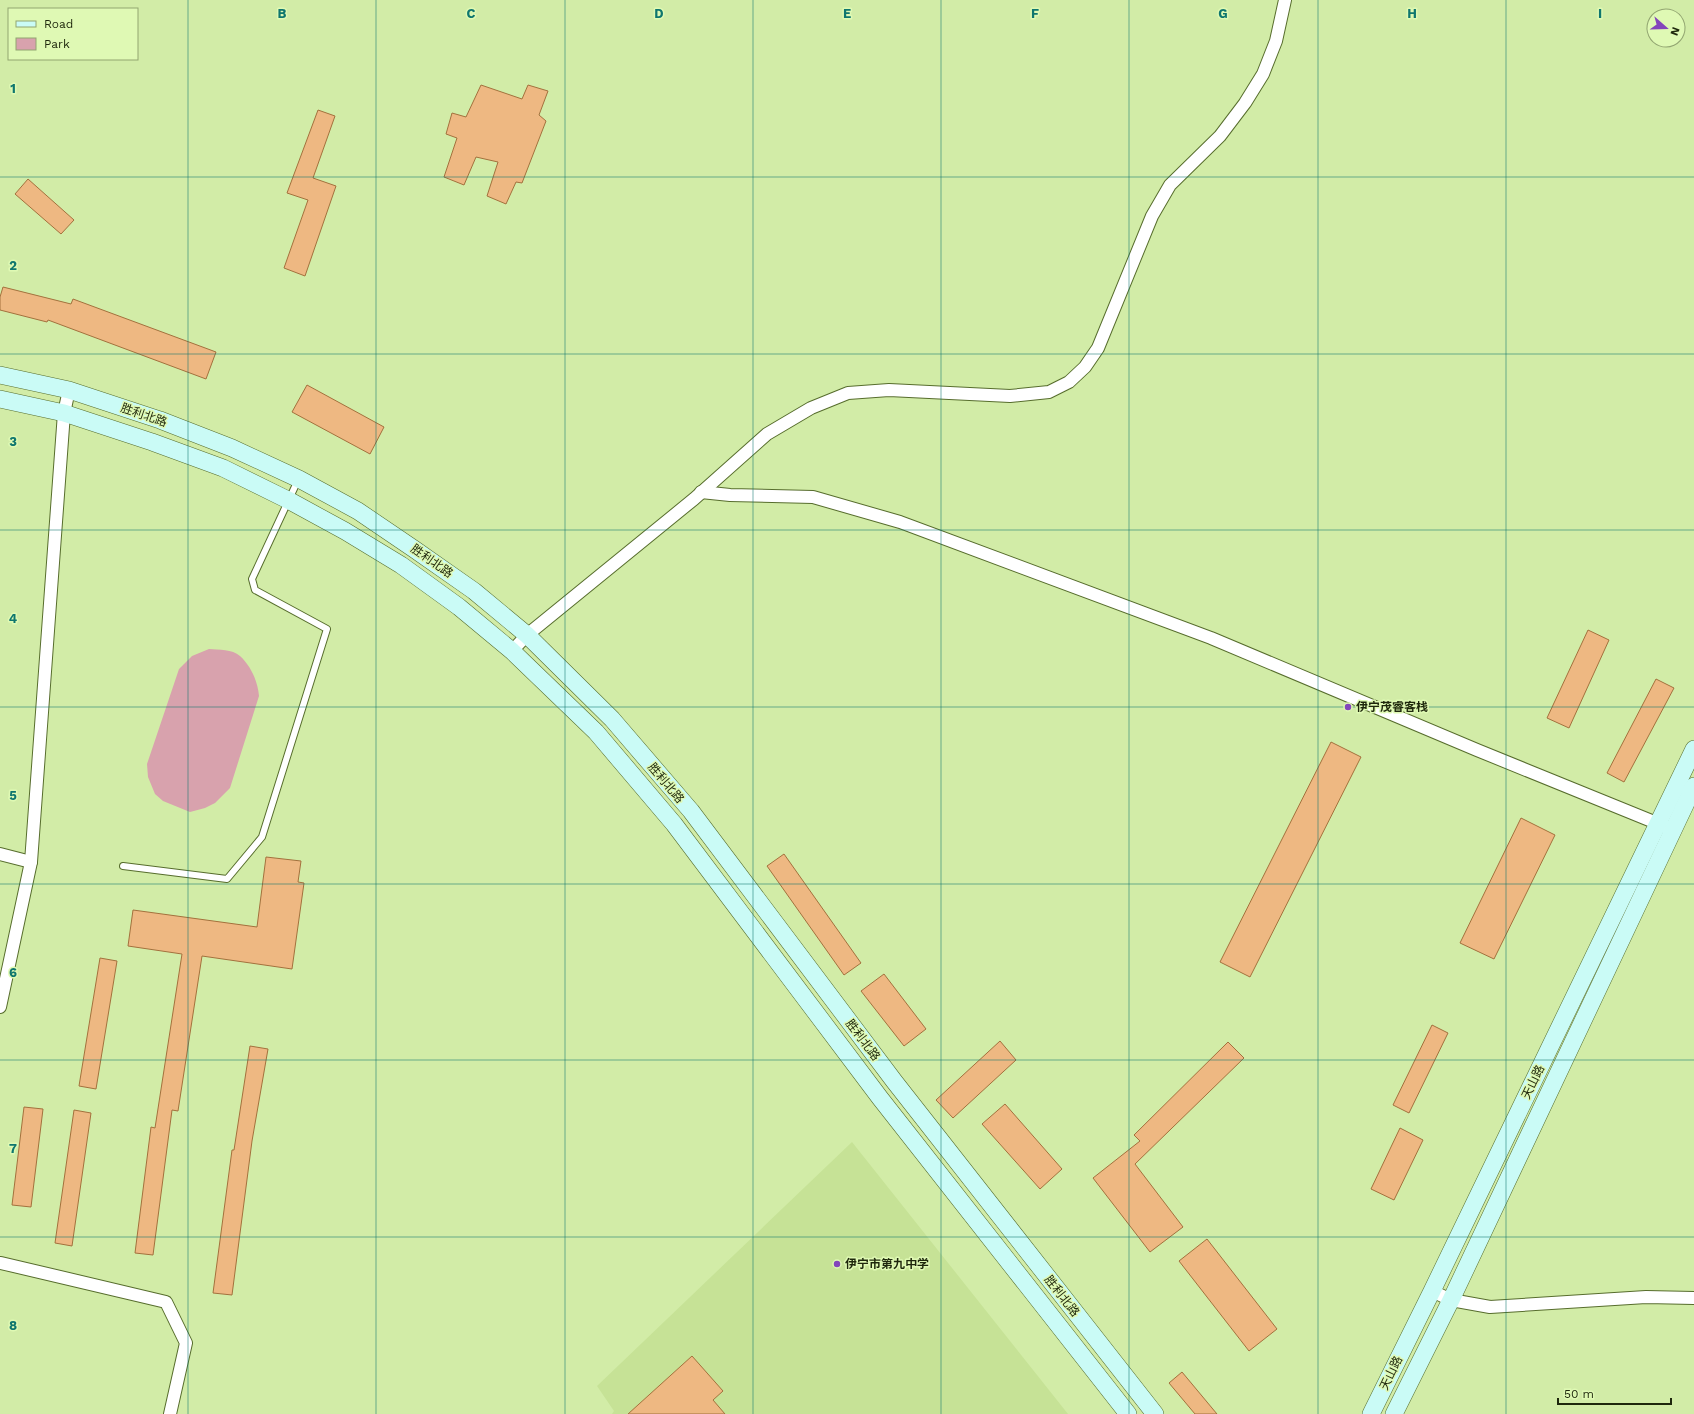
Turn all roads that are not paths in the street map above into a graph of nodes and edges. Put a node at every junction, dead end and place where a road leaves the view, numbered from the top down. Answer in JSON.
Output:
{"nodes":[{"id":1,"x":1285,"y":0,"type":"edge"},
{"id":2,"x":0,"y":375,"type":"edge"},
{"id":3,"x":69,"y":390,"type":"junction"},
{"id":4,"x":0,"y":399,"type":"edge"},
{"id":5,"x":64,"y":414,"type":"junction"},
{"id":6,"x":299,"y":479,"type":"junction"},
{"id":7,"x":702,"y":492,"type":"junction"},
{"id":8,"x":290,"y":501,"type":"junction"},
{"id":9,"x":527,"y":635,"type":"junction"},
{"id":10,"x":512,"y":652,"type":"junction"},
{"id":11,"x":1694,"y":749,"type":"edge"},
{"id":12,"x":1694,"y":786,"type":"edge"},
{"id":13,"x":1665,"y":826,"type":"junction"},
{"id":14,"x":0,"y":854,"type":"edge"},
{"id":15,"x":31,"y":862,"type":"junction"},
{"id":16,"x":123,"y":866,"type":"dead end"},
{"id":17,"x":0,"y":1007,"type":"edge"},
{"id":18,"x":0,"y":1263,"type":"edge"},
{"id":19,"x":1432,"y":1291,"type":"junction"},
{"id":20,"x":1694,"y":1298,"type":"edge"},
{"id":21,"x":1451,"y":1300,"type":"junction"},
{"id":22,"x":170,"y":1414,"type":"edge"},
{"id":23,"x":1128,"y":1414,"type":"edge"},
{"id":24,"x":1154,"y":1414,"type":"edge"},
{"id":25,"x":1371,"y":1414,"type":"edge"},
{"id":26,"x":1394,"y":1414,"type":"edge"}],
"edges":[{"from":1,"to":7,"type":"street"},
{"from":2,"to":3,"type":"main road","name":"胜利北路"},
{"from":3,"to":5,"type":"street"},
{"from":3,"to":6,"type":"main road","name":"胜利北路"},
{"from":4,"to":5,"type":"main road","name":"胜利北路"},
{"from":5,"to":8,"type":"main road","name":"胜利北路"},
{"from":5,"to":15,"type":"street"},
{"from":6,"to":8,"type":"lane"},
{"from":6,"to":9,"type":"main road","name":"胜利北路"},
{"from":7,"to":9,"type":"street"},
{"from":7,"to":13,"type":"street"},
{"from":8,"to":10,"type":"main road","name":"胜利北路"},
{"from":8,"to":16,"type":"lane"},
{"from":9,"to":10,"type":"street"},
{"from":9,"to":24,"type":"main road","name":"胜利北路"},
{"from":10,"to":23,"type":"main road","name":"胜利北路"},
{"from":11,"to":13,"type":"main road","name":"天山路"},
{"from":12,"to":13,"type":"main road","name":"天山路"},
{"from":13,"to":19,"type":"main road","name":"天山路"},
{"from":13,"to":21,"type":"main road","name":"天山路"},
{"from":14,"to":15,"type":"street"},
{"from":15,"to":17,"type":"street"},
{"from":18,"to":22,"type":"street"},
{"from":19,"to":21,"type":"street"},
{"from":19,"to":25,"type":"main road","name":"天山路"},
{"from":20,"to":21,"type":"street"},
{"from":21,"to":26,"type":"main road","name":"天山路"}]}
